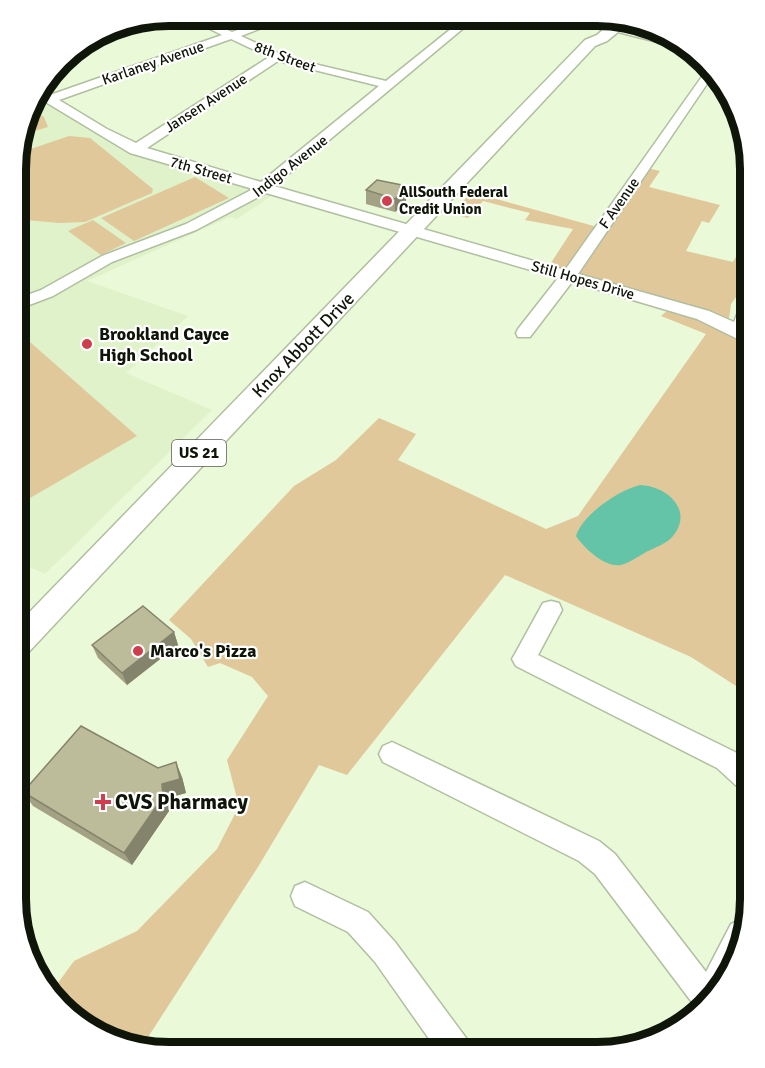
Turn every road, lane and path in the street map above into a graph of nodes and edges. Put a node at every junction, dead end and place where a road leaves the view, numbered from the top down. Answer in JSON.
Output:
{"nodes":[{"id":1,"x":210,"y":26,"type":"edge"},
{"id":2,"x":259,"y":26,"type":"edge"},
{"id":3,"x":461,"y":26,"type":"edge"},
{"id":4,"x":609,"y":27,"type":"edge"},
{"id":5,"x":231,"y":36,"type":"junction"},
{"id":6,"x":276,"y":57,"type":"junction"},
{"id":7,"x":706,"y":77,"type":"edge"},
{"id":8,"x":388,"y":85,"type":"junction"},
{"id":9,"x":45,"y":96,"type":"edge"},
{"id":10,"x":50,"y":99,"type":"junction"},
{"id":11,"x":135,"y":150,"type":"junction"},
{"id":12,"x":264,"y":188,"type":"junction"},
{"id":13,"x":411,"y":231,"type":"junction"},
{"id":14,"x":569,"y":275,"type":"junction"},
{"id":15,"x":26,"y":301,"type":"edge"},
{"id":16,"x":524,"y":333,"type":"dead end"},
{"id":17,"x":740,"y":334,"type":"edge"},
{"id":18,"x":551,"y":610,"type":"dead end"},
{"id":19,"x":26,"y":634,"type":"edge"},
{"id":20,"x":392,"y":754,"type":"dead end"},
{"id":21,"x":739,"y":772,"type":"edge"},
{"id":22,"x":305,"y":896,"type":"dead end"},
{"id":23,"x":704,"y":994,"type":"edge"},
{"id":24,"x":450,"y":1042,"type":"edge"}],
"edges":[{"from":1,"to":5,"type":"street","name":"8th Street"},
{"from":2,"to":5,"type":"street","name":"Karlaney Avenue"},
{"from":3,"to":8,"type":"street","name":"Indigo Avenue"},
{"from":4,"to":13,"type":"main road","name":"Knox Abbott Drive","number":"US 21"},
{"from":5,"to":6,"type":"street","name":"8th Street"},
{"from":5,"to":10,"type":"street","name":"Karlaney Avenue"},
{"from":6,"to":8,"type":"street","name":"8th Street"},
{"from":6,"to":11,"type":"street","name":"Jansen Avenue"},
{"from":7,"to":14,"type":"street","name":"F Avenue"},
{"from":8,"to":12,"type":"street","name":"Indigo Avenue"},
{"from":9,"to":10,"type":"street","name":"7th Street"},
{"from":10,"to":11,"type":"street","name":"7th Street"},
{"from":11,"to":12,"type":"street","name":"7th Street"},
{"from":12,"to":13,"type":"street","name":"7th Street"},
{"from":12,"to":15,"type":"street","name":"Indigo Avenue"},
{"from":13,"to":14,"type":"street","name":"Still Hopes Drive"},
{"from":13,"to":19,"type":"main road","name":"Knox Abbott Drive","number":"US 21"},
{"from":14,"to":16,"type":"street","name":"F Avenue"},
{"from":14,"to":17,"type":"street","name":"Still Hopes Drive"},
{"from":18,"to":21,"type":"street"},
{"from":20,"to":23,"type":"street"},
{"from":22,"to":24,"type":"street"}]}
